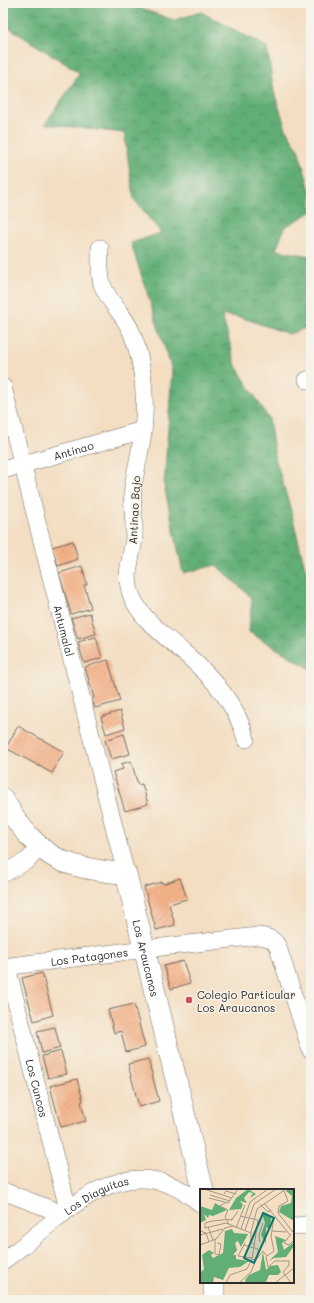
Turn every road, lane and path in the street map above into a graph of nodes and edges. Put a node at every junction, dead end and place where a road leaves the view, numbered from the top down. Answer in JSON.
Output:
{"nodes":[{"id":1,"x":100,"y":248,"type":"dead end"},
{"id":2,"x":3,"y":387,"type":"edge"},
{"id":3,"x":143,"y":430,"type":"junction"},
{"id":4,"x":22,"y":464,"type":"junction"},
{"id":5,"x":3,"y":470,"type":"edge"},
{"id":6,"x":246,"y":739,"type":"dead end"},
{"id":7,"x":3,"y":799,"type":"edge"},
{"id":8,"x":40,"y":847,"type":"junction"},
{"id":9,"x":3,"y":874,"type":"edge"},
{"id":10,"x":126,"y":874,"type":"junction"},
{"id":11,"x":144,"y":949,"type":"junction"},
{"id":12,"x":5,"y":967,"type":"edge"},
{"id":13,"x":311,"y":1051,"type":"edge"},
{"id":14,"x":203,"y":1189,"type":"edge"},
{"id":15,"x":3,"y":1191,"type":"edge"},
{"id":16,"x":200,"y":1203,"type":"edge"},
{"id":17,"x":65,"y":1211,"type":"junction"},
{"id":18,"x":311,"y":1224,"type":"edge"},
{"id":19,"x":294,"y":1227,"type":"edge"},
{"id":20,"x":3,"y":1262,"type":"edge"},
{"id":21,"x":214,"y":1283,"type":"edge"},
{"id":22,"x":214,"y":1300,"type":"edge"}],
"edges":[{"from":1,"to":3,"type":"street","name":"Antinao Bajo"},
{"from":2,"to":4,"type":"street","name":"Antumalal"},
{"from":3,"to":4,"type":"street","name":"Antinao"},
{"from":3,"to":6,"type":"street","name":"Antinao Bajo"},
{"from":4,"to":5,"type":"street","name":"Antinao"},
{"from":4,"to":10,"type":"street","name":"Antumalal"},
{"from":7,"to":8,"type":"street"},
{"from":8,"to":9,"type":"street"},
{"from":8,"to":10,"type":"street"},
{"from":10,"to":11,"type":"street","name":"Los Araucanos"},
{"from":11,"to":12,"type":"street","name":"Los Patagones"},
{"from":11,"to":13,"type":"street","name":"Los Patagones"},
{"from":11,"to":14,"type":"street","name":"Los Araucanos"},
{"from":12,"to":17,"type":"street","name":"Los Cuncos"},
{"from":15,"to":17,"type":"street"},
{"from":16,"to":17,"type":"street","name":"Los Diaguitas"},
{"from":17,"to":20,"type":"street","name":"Los Diaguitas"},
{"from":18,"to":19,"type":"street"},
{"from":21,"to":22,"type":"street"}]}
